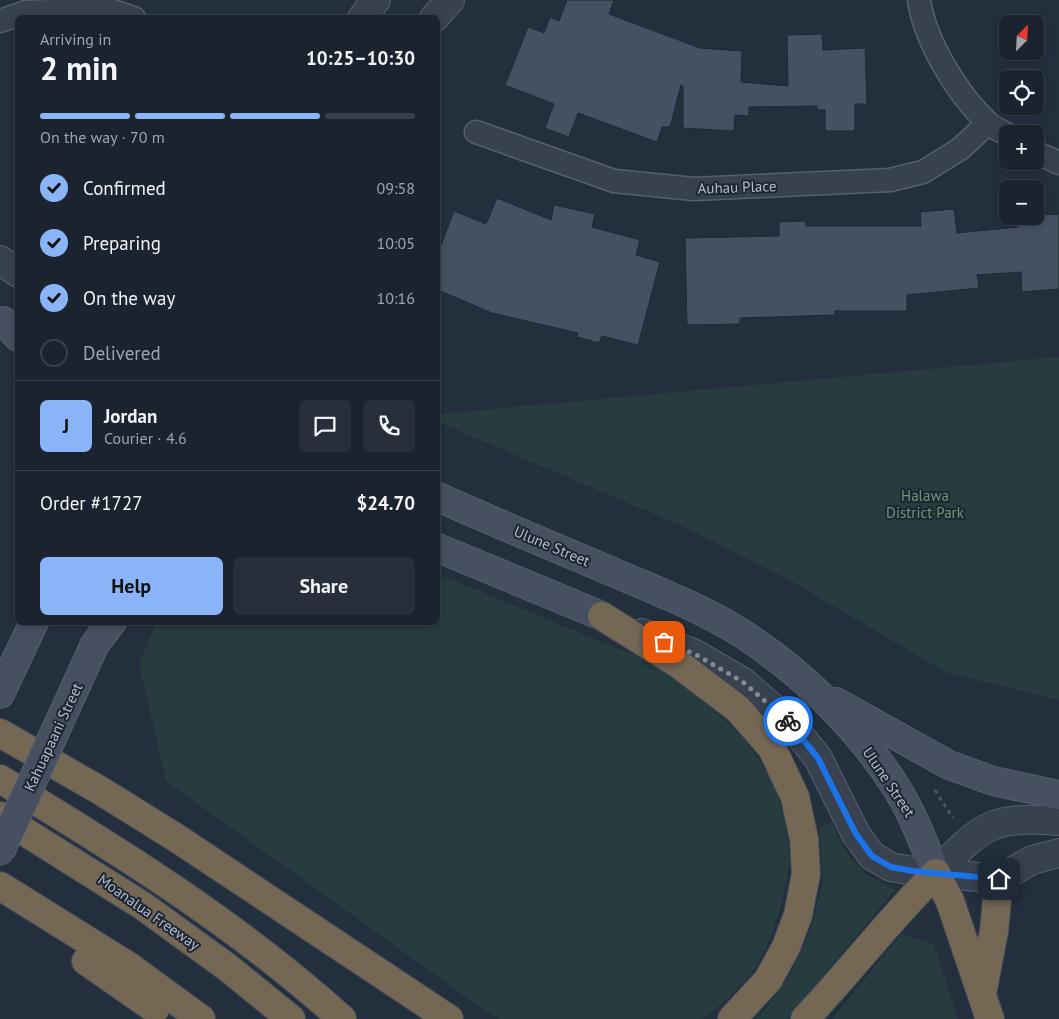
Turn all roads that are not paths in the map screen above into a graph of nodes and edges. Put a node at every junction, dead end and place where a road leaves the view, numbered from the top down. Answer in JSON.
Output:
{"nodes":[{"id":1,"x":376,"y":0,"type":"edge"},
{"id":2,"x":450,"y":0,"type":"edge"},
{"id":3,"x":919,"y":0,"type":"edge"},
{"id":4,"x":17,"y":15,"type":"edge"},
{"id":5,"x":125,"y":15,"type":"edge"},
{"id":6,"x":364,"y":15,"type":"edge"},
{"id":7,"x":437,"y":15,"type":"edge"},
{"id":8,"x":15,"y":16,"type":"edge"},
{"id":9,"x":0,"y":21,"type":"edge"},
{"id":10,"x":988,"y":123,"type":"junction"},
{"id":11,"x":999,"y":130,"type":"edge"},
{"id":12,"x":476,"y":132,"type":"dead end"},
{"id":13,"x":1044,"y":156,"type":"edge"},
{"id":14,"x":1059,"y":163,"type":"edge"},
{"id":15,"x":0,"y":260,"type":"edge"},
{"id":16,"x":15,"y":271,"type":"edge"},
{"id":17,"x":440,"y":498,"type":"edge"},
{"id":18,"x":440,"y":549,"type":"edge"},
{"id":19,"x":602,"y":616,"type":"junction"},
{"id":20,"x":33,"y":625,"type":"edge"},
{"id":21,"x":100,"y":633,"type":"edge"},
{"id":22,"x":815,"y":690,"type":"junction"},
{"id":23,"x":0,"y":694,"type":"edge"},
{"id":24,"x":0,"y":733,"type":"edge"},
{"id":25,"x":0,"y":779,"type":"edge"},
{"id":26,"x":1059,"y":795,"type":"edge"},
{"id":27,"x":0,"y":816,"type":"edge"},
{"id":28,"x":1059,"y":821,"type":"edge"},
{"id":29,"x":0,"y":852,"type":"edge"},
{"id":30,"x":1059,"y":853,"type":"edge"},
{"id":31,"x":936,"y":873,"type":"junction"},
{"id":32,"x":999,"y":879,"type":"junction"},
{"id":33,"x":0,"y":886,"type":"edge"},
{"id":34,"x":0,"y":907,"type":"edge"},
{"id":35,"x":986,"y":1007,"type":"edge"},
{"id":36,"x":446,"y":1016,"type":"edge"},
{"id":37,"x":170,"y":1019,"type":"edge"},
{"id":38,"x":201,"y":1019,"type":"edge"},
{"id":39,"x":291,"y":1019,"type":"edge"},
{"id":40,"x":342,"y":1019,"type":"edge"},
{"id":41,"x":732,"y":1019,"type":"edge"},
{"id":42,"x":805,"y":1019,"type":"edge"}],
"edges":[{"from":1,"to":6,"type":"street"},
{"from":2,"to":7,"type":"street"},
{"from":3,"to":10,"type":"street"},
{"from":4,"to":5,"type":"street"},
{"from":8,"to":9,"type":"street"},
{"from":10,"to":11,"type":"street"},
{"from":10,"to":12,"type":"street","name":"Auhau Place"},
{"from":13,"to":14,"type":"street"},
{"from":15,"to":16,"type":"street"},
{"from":17,"to":22,"type":"main road","name":"Ulune Street"},
{"from":18,"to":19,"type":"main road"},
{"from":19,"to":31,"type":"street"},
{"from":19,"to":41,"type":"highway"},
{"from":20,"to":23,"type":"main road"},
{"from":21,"to":29,"type":"main road","name":"Kahuapaani Street","bridge":true},
{"from":22,"to":26,"type":"main road"},
{"from":22,"to":31,"type":"main road","name":"Ulune Street"},
{"from":24,"to":36,"type":"highway"},
{"from":25,"to":40,"type":"highway"},
{"from":27,"to":39,"type":"highway","name":"Moanalua Freeway"},
{"from":28,"to":31,"type":"street"},
{"from":30,"to":32,"type":"street"},
{"from":31,"to":32,"type":"street"},
{"from":31,"to":35,"type":"highway"},
{"from":31,"to":42,"type":"highway"},
{"from":32,"to":35,"type":"highway"},
{"from":33,"to":38,"type":"highway"},
{"from":34,"to":37,"type":"highway"}]}
